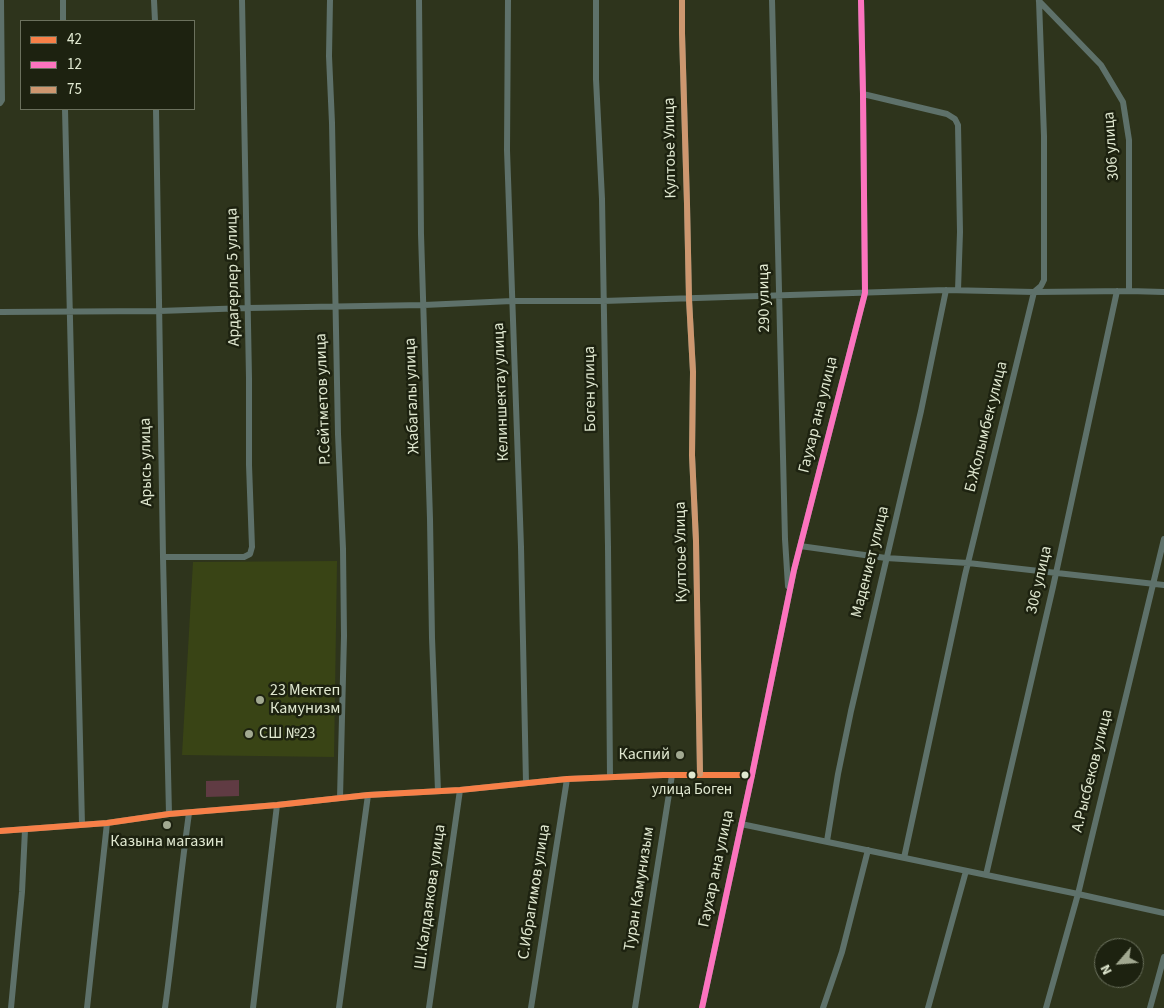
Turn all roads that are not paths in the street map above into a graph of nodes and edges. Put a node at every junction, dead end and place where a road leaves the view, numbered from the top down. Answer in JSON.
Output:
{"nodes":[{"id":1,"x":1,"y":0,"type":"edge"},
{"id":2,"x":63,"y":0,"type":"edge"},
{"id":3,"x":154,"y":0,"type":"edge"},
{"id":4,"x":242,"y":0,"type":"edge"},
{"id":5,"x":330,"y":0,"type":"edge"},
{"id":6,"x":419,"y":0,"type":"edge"},
{"id":7,"x":508,"y":0,"type":"edge"},
{"id":8,"x":596,"y":0,"type":"edge"},
{"id":9,"x":682,"y":0,"type":"edge"},
{"id":10,"x":772,"y":0,"type":"edge"},
{"id":11,"x":861,"y":0,"type":"edge"},
{"id":12,"x":1038,"y":0,"type":"edge"},
{"id":13,"x":63,"y":20,"type":"edge"},
{"id":14,"x":155,"y":20,"type":"edge"},
{"id":15,"x":863,"y":94,"type":"junction"},
{"id":16,"x":0,"y":103,"type":"edge"},
{"id":17,"x":65,"y":110,"type":"edge"},
{"id":18,"x":156,"y":110,"type":"edge"},
{"id":19,"x":946,"y":290,"type":"junction"},
{"id":20,"x":958,"y":290,"type":"junction"},
{"id":21,"x":1117,"y":291,"type":"junction"},
{"id":22,"x":1129,"y":291,"type":"junction"},
{"id":23,"x":1034,"y":292,"type":"junction"},
{"id":24,"x":1164,"y":292,"type":"edge"},
{"id":25,"x":865,"y":293,"type":"junction"},
{"id":26,"x":779,"y":296,"type":"junction"},
{"id":27,"x":689,"y":299,"type":"junction"},
{"id":28,"x":512,"y":301,"type":"junction"},
{"id":29,"x":603,"y":301,"type":"junction"},
{"id":30,"x":424,"y":305,"type":"junction"},
{"id":31,"x":335,"y":306,"type":"junction"},
{"id":32,"x":248,"y":308,"type":"junction"},
{"id":33,"x":70,"y":311,"type":"junction"},
{"id":34,"x":159,"y":311,"type":"junction"},
{"id":35,"x":0,"y":312,"type":"edge"},
{"id":36,"x":1164,"y":539,"type":"edge"},
{"id":37,"x":800,"y":546,"type":"junction"},
{"id":38,"x":163,"y":557,"type":"junction"},
{"id":39,"x":886,"y":558,"type":"junction"},
{"id":40,"x":968,"y":563,"type":"junction"},
{"id":41,"x":1056,"y":573,"type":"junction"},
{"id":42,"x":1153,"y":583,"type":"junction"},
{"id":43,"x":1164,"y":585,"type":"edge"},
{"id":44,"x":789,"y":595,"type":"junction"},
{"id":45,"x":700,"y":774,"type":"junction"},
{"id":46,"x":672,"y":775,"type":"junction"},
{"id":47,"x":752,"y":775,"type":"junction"},
{"id":48,"x":610,"y":778,"type":"junction"},
{"id":49,"x":567,"y":779,"type":"junction"},
{"id":50,"x":526,"y":783,"type":"junction"},
{"id":51,"x":460,"y":790,"type":"junction"},
{"id":52,"x":438,"y":791,"type":"junction"},
{"id":53,"x":368,"y":795,"type":"junction"},
{"id":54,"x":340,"y":798,"type":"junction"},
{"id":55,"x":277,"y":805,"type":"junction"},
{"id":56,"x":189,"y":813,"type":"junction"},
{"id":57,"x":169,"y":814,"type":"junction"},
{"id":58,"x":107,"y":822,"type":"junction"},
{"id":59,"x":82,"y":824,"type":"junction"},
{"id":60,"x":741,"y":824,"type":"junction"},
{"id":61,"x":25,"y":830,"type":"junction"},
{"id":62,"x":0,"y":831,"type":"edge"},
{"id":63,"x":827,"y":841,"type":"junction"},
{"id":64,"x":868,"y":850,"type":"junction"},
{"id":65,"x":904,"y":858,"type":"junction"},
{"id":66,"x":966,"y":871,"type":"junction"},
{"id":67,"x":986,"y":875,"type":"junction"},
{"id":68,"x":1078,"y":894,"type":"junction"},
{"id":69,"x":1164,"y":913,"type":"edge"},
{"id":70,"x":1164,"y":957,"type":"edge"},
{"id":71,"x":11,"y":1008,"type":"edge"},
{"id":72,"x":87,"y":1008,"type":"edge"},
{"id":73,"x":165,"y":1008,"type":"edge"},
{"id":74,"x":253,"y":1008,"type":"edge"},
{"id":75,"x":339,"y":1008,"type":"edge"},
{"id":76,"x":429,"y":1008,"type":"edge"},
{"id":77,"x":531,"y":1008,"type":"edge"},
{"id":78,"x":635,"y":1008,"type":"edge"},
{"id":79,"x":702,"y":1008,"type":"edge"},
{"id":80,"x":823,"y":1008,"type":"edge"},
{"id":81,"x":928,"y":1008,"type":"edge"},
{"id":82,"x":1046,"y":1008,"type":"edge"},
{"id":83,"x":1150,"y":1008,"type":"edge"}],
"edges":[{"from":1,"to":16,"type":"street"},
{"from":2,"to":13,"type":"street"},
{"from":3,"to":14,"type":"street"},
{"from":4,"to":32,"type":"street","name":"Ардагерлер 5 улица"},
{"from":5,"to":31,"type":"street","name":"Р.Сейтметов улица"},
{"from":6,"to":30,"type":"street","name":"Жабагалы улица"},
{"from":7,"to":28,"type":"street","name":"Келиншектау улица"},
{"from":8,"to":29,"type":"street","name":"Боген улица"},
{"from":9,"to":27,"type":"street","name":"Култоье Улица"},
{"from":10,"to":26,"type":"street","name":"290 улица"},
{"from":11,"to":15,"type":"street","name":"Гаухар ана улица"},
{"from":12,"to":22,"type":"street","name":"306 улица"},
{"from":12,"to":23,"type":"street","name":"Б.Жолымбек улица"},
{"from":15,"to":20,"type":"street"},
{"from":15,"to":25,"type":"street","name":"Гаухар ана улица"},
{"from":17,"to":33,"type":"street"},
{"from":18,"to":34,"type":"street","name":"Арысь улица"},
{"from":19,"to":20,"type":"street"},
{"from":19,"to":25,"type":"street"},
{"from":19,"to":39,"type":"street","name":"Мадениет улица"},
{"from":20,"to":23,"type":"street"},
{"from":21,"to":22,"type":"street"},
{"from":21,"to":23,"type":"street"},
{"from":21,"to":41,"type":"street","name":"306 улица"},
{"from":22,"to":24,"type":"street"},
{"from":23,"to":40,"type":"street","name":"Б.Жолымбек улица"},
{"from":25,"to":26,"type":"street"},
{"from":25,"to":37,"type":"street","name":"Гаухар ана улица"},
{"from":26,"to":27,"type":"street"},
{"from":26,"to":44,"type":"street","name":"290 улица"},
{"from":27,"to":29,"type":"street"},
{"from":27,"to":45,"type":"street","name":"Култоье Улица"},
{"from":28,"to":29,"type":"street"},
{"from":28,"to":30,"type":"street"},
{"from":28,"to":50,"type":"street","name":"Келиншектау улица"},
{"from":29,"to":48,"type":"street","name":"Боген улица"},
{"from":30,"to":31,"type":"street"},
{"from":30,"to":52,"type":"street","name":"Жабагалы улица"},
{"from":31,"to":32,"type":"street"},
{"from":31,"to":54,"type":"street","name":"Р.Сейтметов улица"},
{"from":32,"to":34,"type":"street"},
{"from":32,"to":38,"type":"street","name":"Ардагерлер 5 улица"},
{"from":33,"to":34,"type":"street"},
{"from":33,"to":35,"type":"street"},
{"from":33,"to":59,"type":"street"},
{"from":34,"to":38,"type":"street","name":"Арысь улица"},
{"from":36,"to":42,"type":"street","name":"А.Рысбеков улица"},
{"from":37,"to":39,"type":"street"},
{"from":37,"to":44,"type":"street","name":"Гаухар ана улица"},
{"from":38,"to":57,"type":"street","name":"Арысь улица"},
{"from":39,"to":40,"type":"street"},
{"from":39,"to":63,"type":"street","name":"Мадениет улица"},
{"from":40,"to":41,"type":"street"},
{"from":40,"to":65,"type":"street","name":"Б.Жолымбек улица"},
{"from":41,"to":42,"type":"street"},
{"from":41,"to":67,"type":"street","name":"306 улица"},
{"from":42,"to":43,"type":"street"},
{"from":42,"to":68,"type":"street","name":"А.Рысбеков улица"},
{"from":44,"to":47,"type":"street","name":"Гаухар ана улица"},
{"from":45,"to":46,"type":"street"},
{"from":45,"to":47,"type":"street"},
{"from":46,"to":48,"type":"street"},
{"from":46,"to":78,"type":"street","name":"Туран Камунизым"},
{"from":47,"to":60,"type":"street","name":"Гаухар ана улица"},
{"from":48,"to":49,"type":"street"},
{"from":49,"to":50,"type":"street"},
{"from":49,"to":77,"type":"street","name":"С.Ибрагимов улица"},
{"from":50,"to":51,"type":"street"},
{"from":51,"to":52,"type":"street"},
{"from":51,"to":76,"type":"street","name":"Ш.Калдаякова улица"},
{"from":52,"to":53,"type":"street"},
{"from":53,"to":54,"type":"street"},
{"from":53,"to":75,"type":"street"},
{"from":54,"to":55,"type":"street"},
{"from":55,"to":56,"type":"street"},
{"from":55,"to":74,"type":"street"},
{"from":56,"to":57,"type":"street"},
{"from":56,"to":73,"type":"street"},
{"from":57,"to":58,"type":"street"},
{"from":58,"to":59,"type":"street"},
{"from":58,"to":72,"type":"street"},
{"from":59,"to":61,"type":"street"},
{"from":60,"to":63,"type":"street"},
{"from":60,"to":79,"type":"street","name":"Гаухар ана улица"},
{"from":61,"to":62,"type":"street"},
{"from":61,"to":71,"type":"street"},
{"from":63,"to":64,"type":"street"},
{"from":64,"to":65,"type":"street"},
{"from":64,"to":80,"type":"street"},
{"from":65,"to":66,"type":"street"},
{"from":66,"to":67,"type":"street"},
{"from":66,"to":81,"type":"street"},
{"from":67,"to":68,"type":"street"},
{"from":68,"to":69,"type":"street"},
{"from":68,"to":82,"type":"street","name":"А.Рысбеков улица"},
{"from":70,"to":83,"type":"street"}]}
